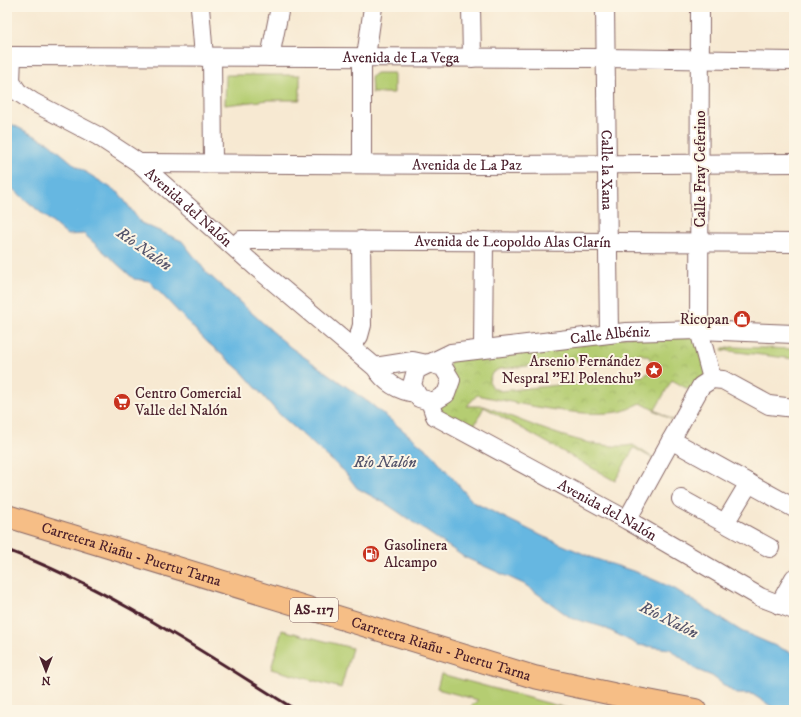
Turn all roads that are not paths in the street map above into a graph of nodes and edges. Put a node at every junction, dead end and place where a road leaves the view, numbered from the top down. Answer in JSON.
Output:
{"nodes":[{"id":1,"x":200,"y":7,"type":"edge"},
{"id":2,"x":280,"y":7,"type":"edge"},
{"id":3,"x":373,"y":7,"type":"edge"},
{"id":4,"x":471,"y":7,"type":"edge"},
{"id":5,"x":605,"y":7,"type":"edge"},
{"id":6,"x":700,"y":7,"type":"edge"},
{"id":7,"x":9,"y":56,"type":"edge"},
{"id":8,"x":208,"y":57,"type":"junction"},
{"id":9,"x":270,"y":57,"type":"junction"},
{"id":10,"x":364,"y":57,"type":"junction"},
{"id":11,"x":472,"y":58,"type":"junction"},
{"id":12,"x":605,"y":58,"type":"junction"},
{"id":13,"x":700,"y":60,"type":"junction"},
{"id":14,"x":794,"y":60,"type":"edge"},
{"id":15,"x":15,"y":95,"type":"edge"},
{"id":16,"x":139,"y":163,"type":"junction"},
{"id":17,"x":213,"y":163,"type":"junction"},
{"id":18,"x":606,"y":163,"type":"junction"},
{"id":19,"x":700,"y":163,"type":"junction"},
{"id":20,"x":794,"y":163,"type":"edge"},
{"id":21,"x":362,"y":164,"type":"junction"},
{"id":22,"x":361,"y":240,"type":"junction"},
{"id":23,"x":484,"y":241,"type":"junction"},
{"id":24,"x":607,"y":242,"type":"junction"},
{"id":25,"x":700,"y":242,"type":"junction"},
{"id":26,"x":794,"y":243,"type":"edge"},
{"id":27,"x":235,"y":247,"type":"junction"},
{"id":28,"x":699,"y":330,"type":"junction"},
{"id":29,"x":609,"y":334,"type":"junction"},
{"id":30,"x":794,"y":334,"type":"edge"},
{"id":31,"x":351,"y":347,"type":"junction"},
{"id":32,"x":483,"y":348,"type":"junction"},
{"id":33,"x":428,"y":364,"type":"junction"},
{"id":34,"x":375,"y":367,"type":"junction"},
{"id":35,"x":712,"y":379,"type":"junction"},
{"id":36,"x":423,"y":397,"type":"junction"},
{"id":37,"x":794,"y":408,"type":"edge"},
{"id":38,"x":671,"y":440,"type":"junction"},
{"id":39,"x":749,"y":483,"type":"junction"},
{"id":40,"x":681,"y":499,"type":"dead end"},
{"id":41,"x":794,"y":508,"type":"edge"},
{"id":42,"x":7,"y":516,"type":"edge"},
{"id":43,"x":627,"y":520,"type":"junction"},
{"id":44,"x":725,"y":523,"type":"junction"},
{"id":45,"x":770,"y":548,"type":"dead end"},
{"id":46,"x":794,"y":578,"type":"edge"},
{"id":47,"x":786,"y":608,"type":"edge"},
{"id":48,"x":696,"y":710,"type":"edge"}],
"edges":[{"from":1,"to":8,"type":"street"},
{"from":2,"to":9,"type":"street"},
{"from":3,"to":10,"type":"street"},
{"from":4,"to":11,"type":"street"},
{"from":5,"to":12,"type":"street","name":"Calle la Xana"},
{"from":6,"to":13,"type":"street","name":"Calle Fray Ceferino"},
{"from":7,"to":8,"type":"street","name":"Avenida de La Vega"},
{"from":7,"to":15,"type":"street","name":"Avenida del Nalón"},
{"from":8,"to":9,"type":"street","name":"Avenida de La Vega"},
{"from":8,"to":17,"type":"street"},
{"from":9,"to":10,"type":"street","name":"Avenida de La Vega"},
{"from":10,"to":11,"type":"street","name":"Avenida de La Vega"},
{"from":10,"to":21,"type":"street"},
{"from":11,"to":12,"type":"street","name":"Avenida de La Vega"},
{"from":12,"to":13,"type":"street","name":"Avenida de La Vega"},
{"from":12,"to":18,"type":"street","name":"Calle la Xana"},
{"from":13,"to":14,"type":"street","name":"Avenida de La Vega"},
{"from":13,"to":19,"type":"street","name":"Calle Fray Ceferino"},
{"from":15,"to":16,"type":"street","name":"Avenida del Nalón"},
{"from":16,"to":17,"type":"street","name":"Avenida de La Paz"},
{"from":16,"to":27,"type":"street","name":"Avenida del Nalón"},
{"from":17,"to":21,"type":"street","name":"Avenida de La Paz"},
{"from":18,"to":19,"type":"street","name":"Avenida de La Paz"},
{"from":18,"to":21,"type":"street","name":"Avenida de La Paz"},
{"from":18,"to":24,"type":"street","name":"Calle la Xana"},
{"from":19,"to":20,"type":"street","name":"Avenida de La Paz"},
{"from":19,"to":25,"type":"street","name":"Calle Fray Ceferino"},
{"from":22,"to":23,"type":"street","name":"Avenida de Leopoldo Alas Clarín"},
{"from":22,"to":27,"type":"street","name":"Avenida de Leopoldo Alas Clarín"},
{"from":22,"to":31,"type":"street"},
{"from":23,"to":24,"type":"street","name":"Avenida de Leopoldo Alas Clarín"},
{"from":23,"to":32,"type":"street"},
{"from":24,"to":25,"type":"street","name":"Avenida de Leopoldo Alas Clarín"},
{"from":24,"to":29,"type":"street","name":"Calle la Xana"},
{"from":25,"to":26,"type":"street","name":"Avenida de Leopoldo Alas Clarín"},
{"from":25,"to":28,"type":"street","name":"Calle Fray Ceferino"},
{"from":27,"to":31,"type":"street","name":"Avenida del Nalón"},
{"from":28,"to":29,"type":"street","name":"Calle Albéniz"},
{"from":28,"to":30,"type":"street","name":"Calle Albéniz"},
{"from":28,"to":35,"type":"street","name":"Calle Fray Ceferino"},
{"from":29,"to":32,"type":"street","name":"Calle Albéniz"},
{"from":31,"to":34,"type":"street","name":"Avenida del Nalón"},
{"from":32,"to":33,"type":"street","name":"Calle Albéniz"},
{"from":33,"to":34,"type":"street"},
{"from":33,"to":36,"type":"street"},
{"from":33,"to":36,"type":"street"},
{"from":34,"to":36,"type":"street","name":"Avenida del Nalón"},
{"from":35,"to":37,"type":"street"},
{"from":35,"to":38,"type":"street"},
{"from":36,"to":43,"type":"street","name":"Avenida del Nalón"},
{"from":38,"to":39,"type":"street"},
{"from":38,"to":43,"type":"street"},
{"from":39,"to":41,"type":"street"},
{"from":39,"to":44,"type":"street"},
{"from":40,"to":44,"type":"street"},
{"from":42,"to":48,"type":"main road","name":"Carretera Riañu - Puertu Tarna","number":"AS-117"},
{"from":43,"to":47,"type":"street","name":"Avenida del Nalón"},
{"from":44,"to":45,"type":"street"},
{"from":46,"to":47,"type":"street"}]}
